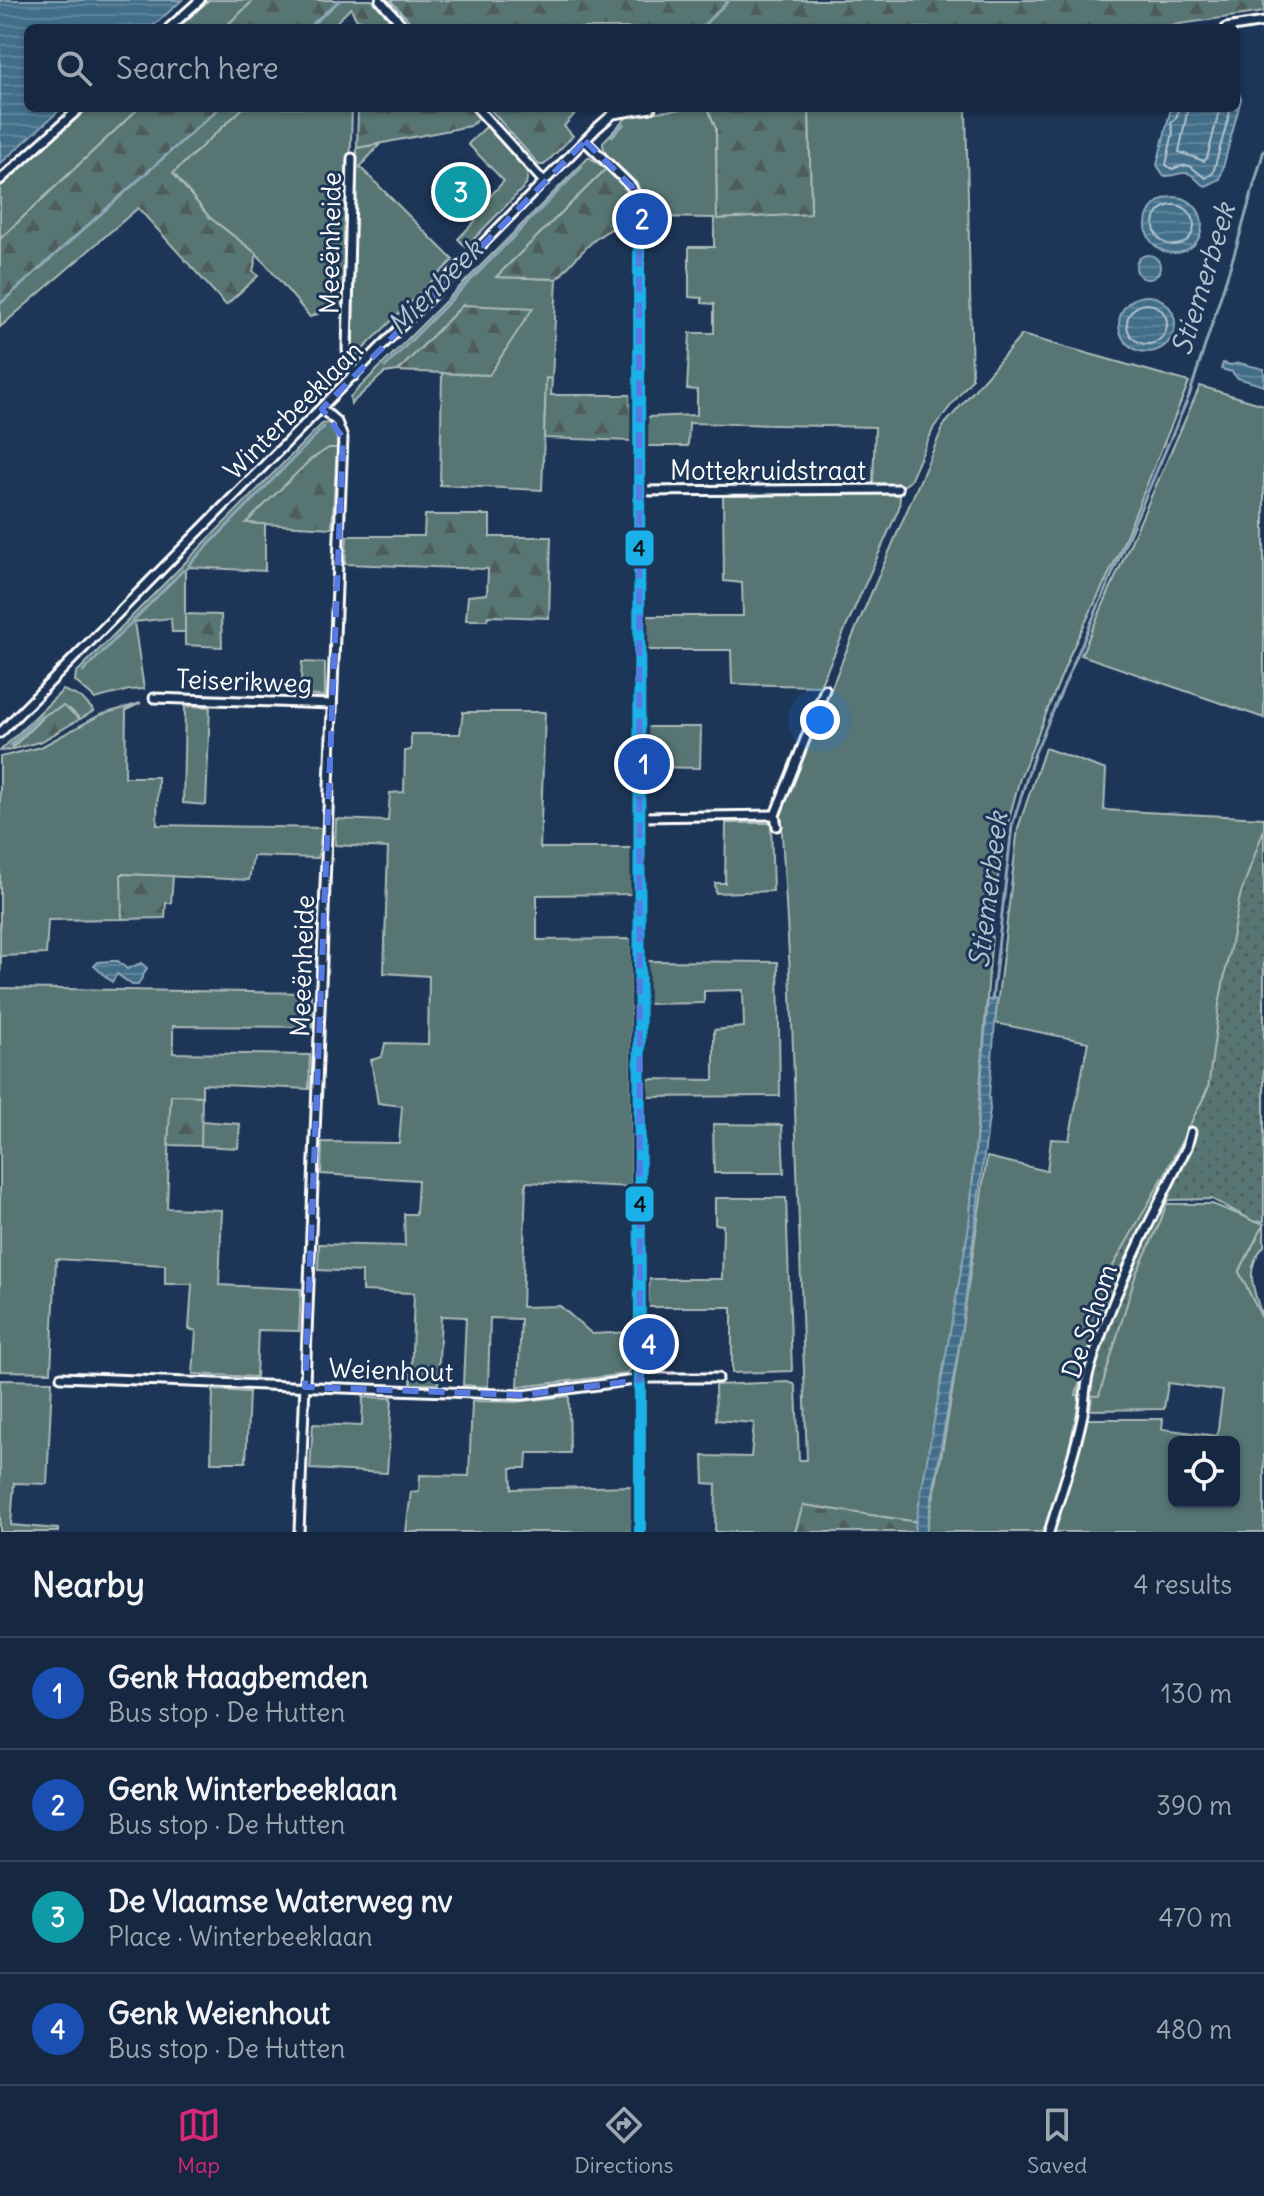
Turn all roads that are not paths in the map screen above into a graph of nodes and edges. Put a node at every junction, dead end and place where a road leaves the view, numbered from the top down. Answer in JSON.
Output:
{"nodes":[{"id":1,"x":200,"y":0,"type":"edge"},
{"id":2,"x":380,"y":0,"type":"edge"},
{"id":3,"x":1264,"y":22,"type":"edge"},
{"id":4,"x":173,"y":24,"type":"edge"},
{"id":5,"x":401,"y":24,"type":"edge"},
{"id":6,"x":1240,"y":26,"type":"edge"},
{"id":7,"x":76,"y":112,"type":"edge"},
{"id":8,"x":481,"y":112,"type":"edge"},
{"id":9,"x":626,"y":112,"type":"edge"},
{"id":10,"x":585,"y":141,"type":"junction"},
{"id":11,"x":352,"y":158,"type":"dead end"},
{"id":12,"x":0,"y":180,"type":"edge"},
{"id":13,"x":544,"y":182,"type":"junction"},
{"id":14,"x":354,"y":376,"type":"junction"},
{"id":15,"x":322,"y":409,"type":"junction"},
{"id":16,"x":898,"y":489,"type":"dead end"},
{"id":17,"x":637,"y":491,"type":"junction"},
{"id":18,"x":825,"y":689,"type":"dead end"},
{"id":19,"x":154,"y":698,"type":"dead end"},
{"id":20,"x":332,"y":704,"type":"junction"},
{"id":21,"x":0,"y":733,"type":"edge"},
{"id":22,"x":775,"y":815,"type":"junction"},
{"id":23,"x":640,"y":817,"type":"junction"},
{"id":24,"x":777,"y":826,"type":"dead end"},
{"id":25,"x":1191,"y":1132,"type":"dead end"},
{"id":26,"x":61,"y":1377,"type":"dead end"},
{"id":27,"x":718,"y":1378,"type":"dead end"},
{"id":28,"x":640,"y":1380,"type":"junction"},
{"id":29,"x":305,"y":1387,"type":"junction"},
{"id":30,"x":299,"y":1532,"type":"edge"},
{"id":31,"x":640,"y":1532,"type":"edge"},
{"id":32,"x":1049,"y":1532,"type":"edge"}],
"edges":[{"from":1,"to":4,"type":"street"},
{"from":2,"to":5,"type":"street"},
{"from":3,"to":6,"type":"street"},
{"from":7,"to":12,"type":"street"},
{"from":8,"to":13,"type":"street"},
{"from":9,"to":10,"type":"street","name":"Winterbeeklaan"},
{"from":10,"to":13,"type":"street","name":"Winterbeeklaan"},
{"from":10,"to":17,"type":"street"},
{"from":11,"to":14,"type":"street","name":"Meeënheide"},
{"from":13,"to":14,"type":"street","name":"Winterbeeklaan"},
{"from":14,"to":15,"type":"street","name":"Winterbeeklaan"},
{"from":15,"to":20,"type":"street","name":"Meeënheide"},
{"from":15,"to":21,"type":"street","name":"Winterbeeklaan"},
{"from":16,"to":17,"type":"street","name":"Mottekruidstraat"},
{"from":17,"to":23,"type":"street"},
{"from":18,"to":22,"type":"street"},
{"from":19,"to":20,"type":"street","name":"Teiserikweg"},
{"from":20,"to":29,"type":"street","name":"Meeënheide"},
{"from":22,"to":23,"type":"street"},
{"from":22,"to":24,"type":"street"},
{"from":23,"to":28,"type":"street"},
{"from":25,"to":32,"type":"street","name":"De Schom"},
{"from":26,"to":29,"type":"street","name":"Weienhout"},
{"from":27,"to":28,"type":"street","name":"Weienhout"},
{"from":28,"to":29,"type":"street","name":"Weienhout"},
{"from":28,"to":31,"type":"street"},
{"from":29,"to":30,"type":"street","name":"Meeënheide"}]}
